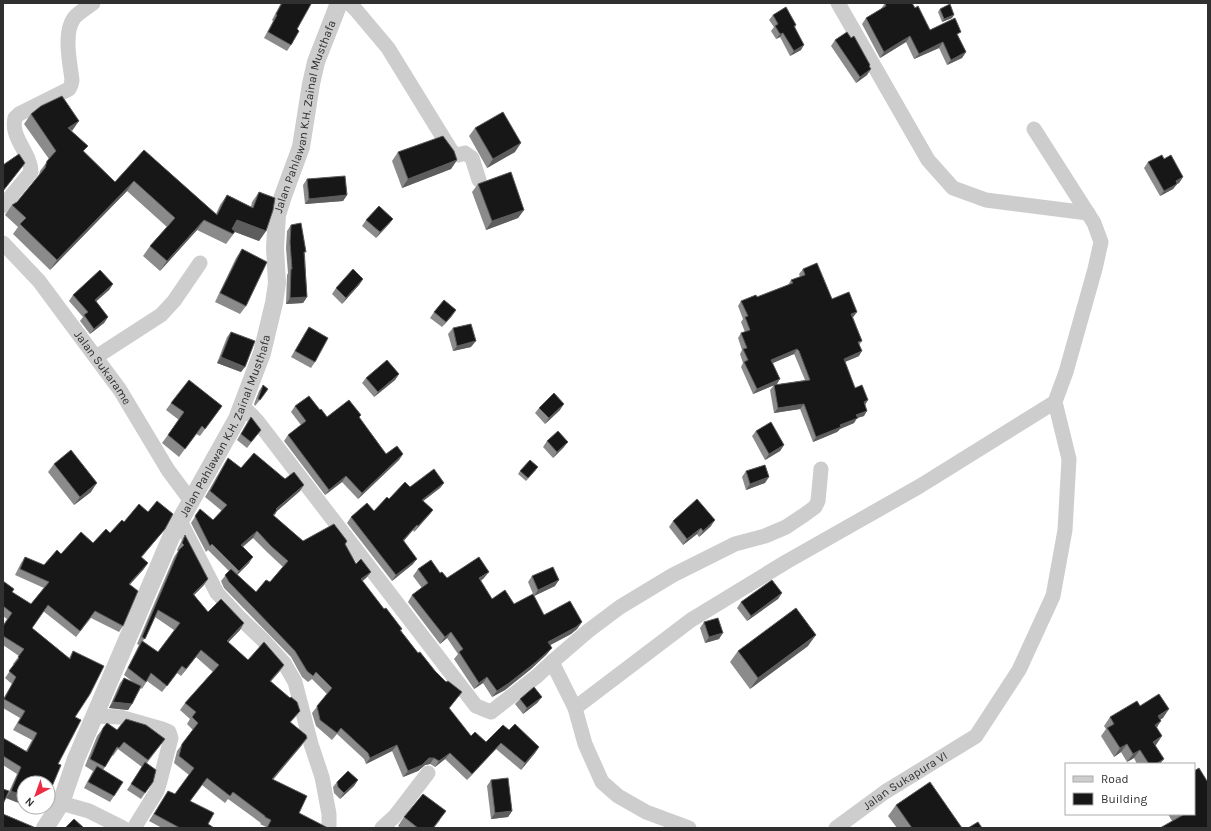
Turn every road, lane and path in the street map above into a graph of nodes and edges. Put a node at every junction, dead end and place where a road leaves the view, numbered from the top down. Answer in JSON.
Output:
{"nodes":[{"id":1,"x":93,"y":3,"type":"edge"},
{"id":2,"x":339,"y":3,"type":"edge"},
{"id":3,"x":349,"y":3,"type":"edge"},
{"id":4,"x":838,"y":3,"type":"edge"},
{"id":5,"x":1034,"y":129,"type":"dead end"},
{"id":6,"x":479,"y":180,"type":"dead end"},
{"id":7,"x":3,"y":206,"type":"edge"},
{"id":8,"x":1088,"y":212,"type":"junction"},
{"id":9,"x":3,"y":243,"type":"edge"},
{"id":10,"x":200,"y":263,"type":"dead end"},
{"id":11,"x":96,"y":358,"type":"junction"},
{"id":12,"x":1055,"y":402,"type":"junction"},
{"id":13,"x":242,"y":405,"type":"junction"},
{"id":14,"x":821,"y":469,"type":"dead end"},
{"id":15,"x":191,"y":500,"type":"junction"},
{"id":16,"x":180,"y":521,"type":"junction"},
{"id":17,"x":552,"y":662,"type":"junction"},
{"id":18,"x":575,"y":708,"type":"junction"},
{"id":19,"x":94,"y":716,"type":"junction"},
{"id":20,"x":428,"y":773,"type":"dead end"},
{"id":21,"x":61,"y":803,"type":"junction"},
{"id":22,"x":680,"y":827,"type":"edge"},
{"id":23,"x":45,"y":828,"type":"edge"},
{"id":24,"x":123,"y":828,"type":"edge"},
{"id":25,"x":134,"y":828,"type":"edge"},
{"id":26,"x":329,"y":828,"type":"edge"},
{"id":27,"x":382,"y":828,"type":"edge"},
{"id":28,"x":836,"y":828,"type":"edge"}],
"edges":[{"from":1,"to":7,"type":"street"},
{"from":2,"to":13,"type":"street","name":"Jalan Pahlawan K.H. Zainal Musthafa"},
{"from":3,"to":6,"type":"street"},
{"from":4,"to":8,"type":"street"},
{"from":5,"to":8,"type":"street"},
{"from":8,"to":12,"type":"street"},
{"from":9,"to":11,"type":"street","name":"Jalan Sukarame"},
{"from":10,"to":11,"type":"street"},
{"from":11,"to":15,"type":"street","name":"Jalan Sukarame"},
{"from":12,"to":18,"type":"street"},
{"from":12,"to":28,"type":"street","name":"Jalan Sukapura VI"},
{"from":13,"to":15,"type":"street","name":"Jalan Pahlawan K.H. Zainal Musthafa"},
{"from":13,"to":17,"type":"street"},
{"from":14,"to":17,"type":"street"},
{"from":15,"to":16,"type":"street","name":"Jalan Pahlawan K.H. Zainal Musthafa"},
{"from":16,"to":19,"type":"street","name":"Jalan Pahlawan K.H. Zainal Musthafa"},
{"from":16,"to":26,"type":"street"},
{"from":17,"to":18,"type":"street"},
{"from":18,"to":22,"type":"street"},
{"from":19,"to":21,"type":"street","name":"Jalan Pahlawan K.H. Zainal Musthafa"},
{"from":19,"to":25,"type":"street"},
{"from":20,"to":27,"type":"street"},
{"from":21,"to":23,"type":"street","name":"Jalan Pahlawan K.H. Zainal Musthafa"},
{"from":21,"to":24,"type":"street"}]}
